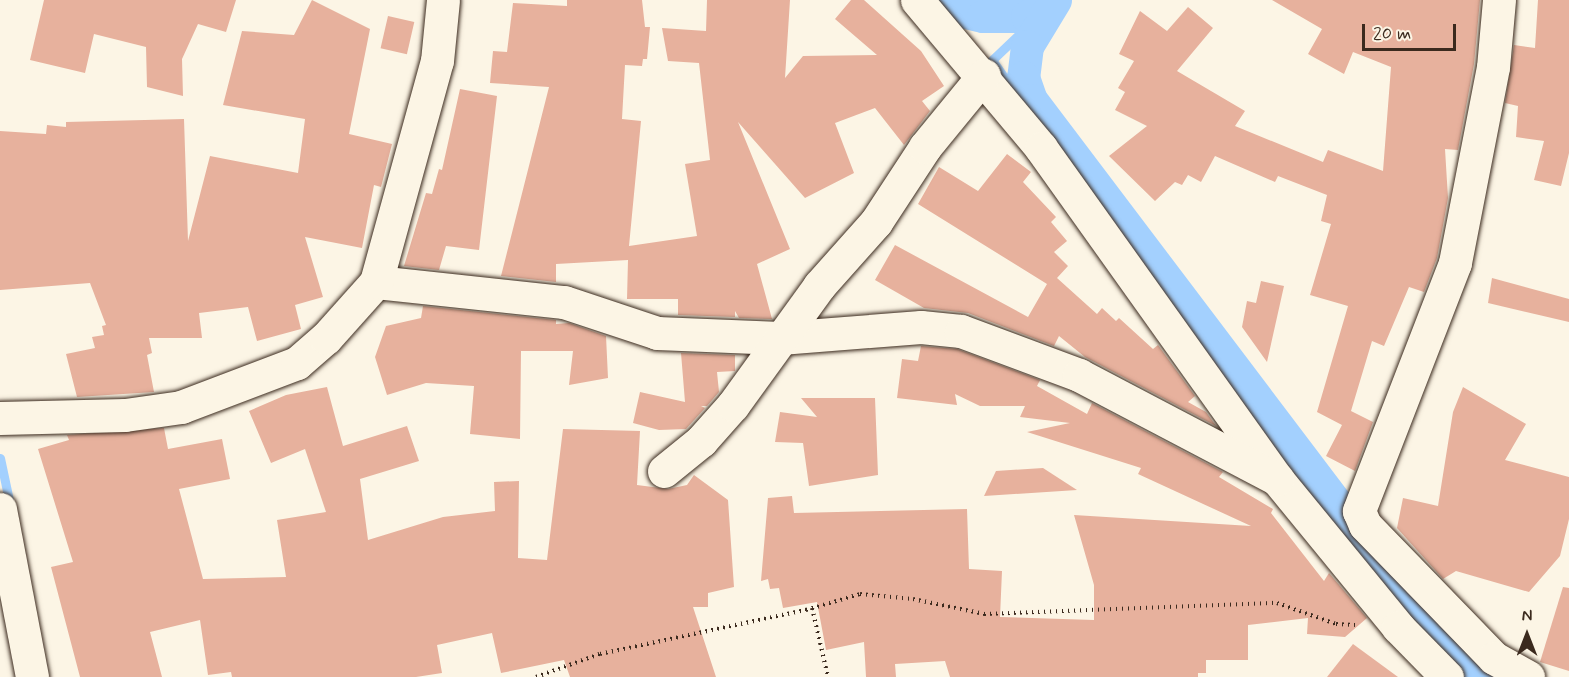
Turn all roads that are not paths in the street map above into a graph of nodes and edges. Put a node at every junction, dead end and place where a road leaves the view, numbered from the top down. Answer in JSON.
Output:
{"nodes":[{"id":1,"x":443,"y":0,"type":"edge"},
{"id":2,"x":918,"y":0,"type":"edge"},
{"id":3,"x":1499,"y":0,"type":"edge"},
{"id":4,"x":984,"y":75,"type":"junction"},
{"id":5,"x":376,"y":282,"type":"junction"},
{"id":6,"x":780,"y":338,"type":"junction"},
{"id":7,"x":0,"y":418,"type":"edge"},
{"id":8,"x":664,"y":471,"type":"dead end"},
{"id":9,"x":1277,"y":478,"type":"junction"},
{"id":10,"x":0,"y":509,"type":"edge"},
{"id":11,"x":32,"y":677,"type":"edge"},
{"id":12,"x":1447,"y":677,"type":"edge"},
{"id":13,"x":1528,"y":677,"type":"edge"}],
"edges":[{"from":1,"to":5,"type":"street"},
{"from":2,"to":4,"type":"street"},
{"from":3,"to":13,"type":"street"},
{"from":4,"to":6,"type":"street"},
{"from":4,"to":9,"type":"street"},
{"from":5,"to":6,"type":"street"},
{"from":5,"to":7,"type":"street"},
{"from":6,"to":8,"type":"street"},
{"from":6,"to":9,"type":"street"},
{"from":9,"to":12,"type":"street"},
{"from":10,"to":11,"type":"street"}]}
